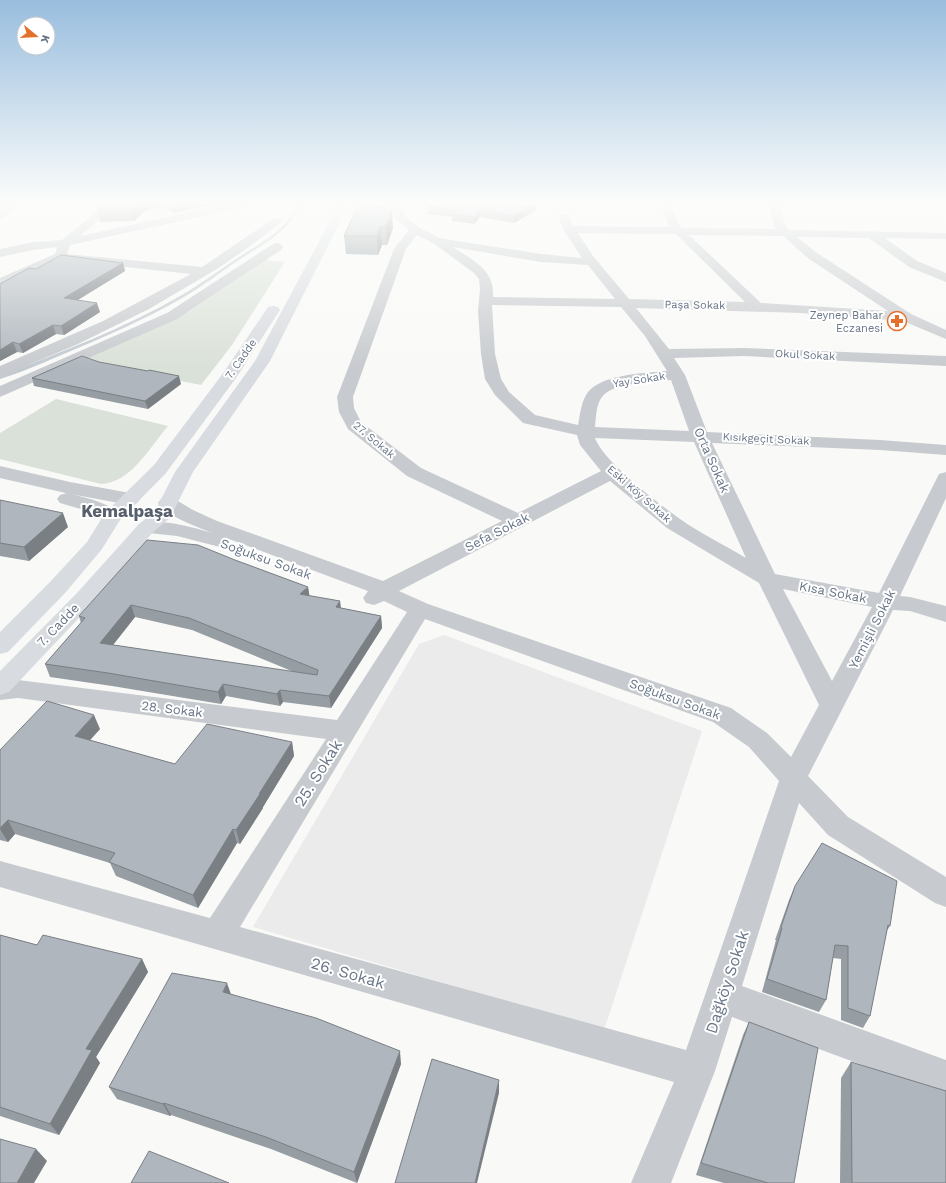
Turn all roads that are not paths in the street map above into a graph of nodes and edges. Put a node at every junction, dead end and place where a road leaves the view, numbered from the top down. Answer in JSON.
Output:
{"nodes":[{"id":1,"x":55,"y":258,"type":"edge"},
{"id":2,"x":81,"y":258,"type":"edge"},
{"id":3,"x":222,"y":258,"type":"edge"},
{"id":4,"x":261,"y":258,"type":"edge"},
{"id":5,"x":303,"y":258,"type":"edge"},
{"id":6,"x":316,"y":258,"type":"edge"},
{"id":7,"x":397,"y":258,"type":"edge"},
{"id":8,"x":461,"y":258,"type":"edge"},
{"id":9,"x":542,"y":258,"type":"edge"},
{"id":10,"x":589,"y":258,"type":"edge"},
{"id":11,"x":708,"y":258,"type":"edge"},
{"id":12,"x":817,"y":258,"type":"edge"},
{"id":13,"x":905,"y":258,"type":"edge"},
{"id":14,"x":591,"y":262,"type":"junction"},
{"id":15,"x":203,"y":271,"type":"junction"},
{"id":16,"x":946,"y":278,"type":"edge"},
{"id":17,"x":0,"y":283,"type":"edge"},
{"id":18,"x":485,"y":301,"type":"junction"},
{"id":19,"x":626,"y":303,"type":"junction"},
{"id":20,"x":756,"y":306,"type":"junction"},
{"id":21,"x":906,"y":317,"type":"junction"},
{"id":22,"x":943,"y":330,"type":"edge"},
{"id":23,"x":665,"y":354,"type":"junction"},
{"id":24,"x":946,"y":361,"type":"edge"},
{"id":25,"x":0,"y":372,"type":"edge"},
{"id":26,"x":677,"y":375,"type":"junction"},
{"id":27,"x":0,"y":392,"type":"edge"},
{"id":28,"x":586,"y":432,"type":"junction"},
{"id":29,"x":699,"y":436,"type":"junction"},
{"id":30,"x":946,"y":450,"type":"edge"},
{"id":31,"x":0,"y":472,"type":"edge"},
{"id":32,"x":612,"y":473,"type":"junction"},
{"id":33,"x":946,"y":478,"type":"edge"},
{"id":34,"x":0,"y":484,"type":"edge"},
{"id":35,"x":130,"y":499,"type":"junction"},
{"id":36,"x":168,"y":502,"type":"junction"},
{"id":37,"x":112,"y":517,"type":"junction"},
{"id":38,"x":518,"y":521,"type":"junction"},
{"id":39,"x":146,"y":528,"type":"junction"},
{"id":40,"x":767,"y":579,"type":"junction"},
{"id":41,"x":381,"y":591,"type":"junction"},
{"id":42,"x":886,"y":602,"type":"junction"},
{"id":43,"x":420,"y":610,"type":"junction"},
{"id":44,"x":946,"y":614,"type":"edge"},
{"id":45,"x":0,"y":646,"type":"edge"},
{"id":46,"x":0,"y":686,"type":"edge"},
{"id":47,"x":0,"y":691,"type":"edge"},
{"id":48,"x":832,"y":706,"type":"junction"},
{"id":49,"x":344,"y":731,"type":"junction"},
{"id":50,"x":794,"y":777,"type":"junction"},
{"id":51,"x":0,"y":874,"type":"edge"},
{"id":52,"x":946,"y":893,"type":"edge"},
{"id":53,"x":217,"y":936,"type":"junction"},
{"id":54,"x":722,"y":996,"type":"junction"},
{"id":55,"x":696,"y":1071,"type":"junction"},
{"id":56,"x":946,"y":1078,"type":"edge"},
{"id":57,"x":652,"y":1183,"type":"edge"}],
"edges":[{"from":1,"to":17,"type":"street"},
{"from":2,"to":15,"type":"street"},
{"from":3,"to":15,"type":"street"},
{"from":4,"to":27,"type":"street"},
{"from":5,"to":35,"type":"main road","name":"7. Cadde"},
{"from":6,"to":36,"type":"main road","name":"7. Cadde"},
{"from":7,"to":38,"type":"street","name":"27. Sokak"},
{"from":8,"to":18,"type":"street"},
{"from":9,"to":14,"type":"street"},
{"from":10,"to":14,"type":"street","name":"Orta Sokak"},
{"from":11,"to":20,"type":"street"},
{"from":12,"to":21,"type":"street"},
{"from":13,"to":16,"type":"street"},
{"from":14,"to":19,"type":"street","name":"Orta Sokak"},
{"from":15,"to":25,"type":"street"},
{"from":18,"to":19,"type":"street","name":"Paşa Sokak"},
{"from":18,"to":28,"type":"street"},
{"from":19,"to":20,"type":"street","name":"Paşa Sokak"},
{"from":19,"to":23,"type":"street","name":"Orta Sokak"},
{"from":20,"to":21,"type":"street","name":"Paşa Sokak"},
{"from":21,"to":22,"type":"street"},
{"from":23,"to":24,"type":"street","name":"Okul Sokak"},
{"from":23,"to":26,"type":"street","name":"Orta Sokak"},
{"from":26,"to":28,"type":"street","name":"Yay Sokak"},
{"from":26,"to":29,"type":"street","name":"Orta Sokak"},
{"from":28,"to":29,"type":"street","name":"Kısıkgeçit Sokak"},
{"from":28,"to":32,"type":"street","name":"Eski Köy Sokak"},
{"from":29,"to":30,"type":"street","name":"Kısıkgeçit Sokak"},
{"from":29,"to":40,"type":"street","name":"Orta Sokak"},
{"from":31,"to":35,"type":"street"},
{"from":32,"to":38,"type":"street","name":"Sefa Sokak"},
{"from":32,"to":40,"type":"street","name":"Eski Köy Sokak"},
{"from":33,"to":42,"type":"street","name":"Yemişli Sokak"},
{"from":34,"to":37,"type":"street"},
{"from":35,"to":36,"type":"main road"},
{"from":35,"to":37,"type":"main road","name":"7. Cadde"},
{"from":36,"to":39,"type":"main road","name":"7. Cadde"},
{"from":36,"to":41,"type":"street","name":"Soğuksu Sokak"},
{"from":37,"to":39,"type":"main road"},
{"from":37,"to":45,"type":"main road","name":"7. Cadde"},
{"from":38,"to":41,"type":"street","name":"Sefa Sokak"},
{"from":39,"to":41,"type":"street","name":"Soğuksu Sokak"},
{"from":39,"to":46,"type":"main road","name":"7. Cadde"},
{"from":40,"to":42,"type":"street","name":"Kısa Sokak"},
{"from":40,"to":48,"type":"street","name":"Orta Sokak"},
{"from":41,"to":43,"type":"street","name":"Soğuksu Sokak"},
{"from":42,"to":44,"type":"street","name":"Kısa Sokak"},
{"from":42,"to":48,"type":"street","name":"Yemişli Sokak"},
{"from":43,"to":49,"type":"street","name":"25. Sokak"},
{"from":43,"to":50,"type":"street","name":"Soğuksu Sokak"},
{"from":47,"to":49,"type":"street","name":"28. Sokak"},
{"from":48,"to":50,"type":"street","name":"Yemişli Sokak"},
{"from":49,"to":53,"type":"street","name":"25. Sokak"},
{"from":50,"to":52,"type":"street","name":"Soğuksu Sokak"},
{"from":50,"to":54,"type":"street","name":"Dağköy Sokak"},
{"from":51,"to":53,"type":"street","name":"26. Sokak"},
{"from":53,"to":55,"type":"street","name":"26. Sokak"},
{"from":54,"to":55,"type":"street","name":"Dağköy Sokak"},
{"from":54,"to":56,"type":"street"},
{"from":55,"to":57,"type":"street","name":"Dağköy Sokak"}]}
